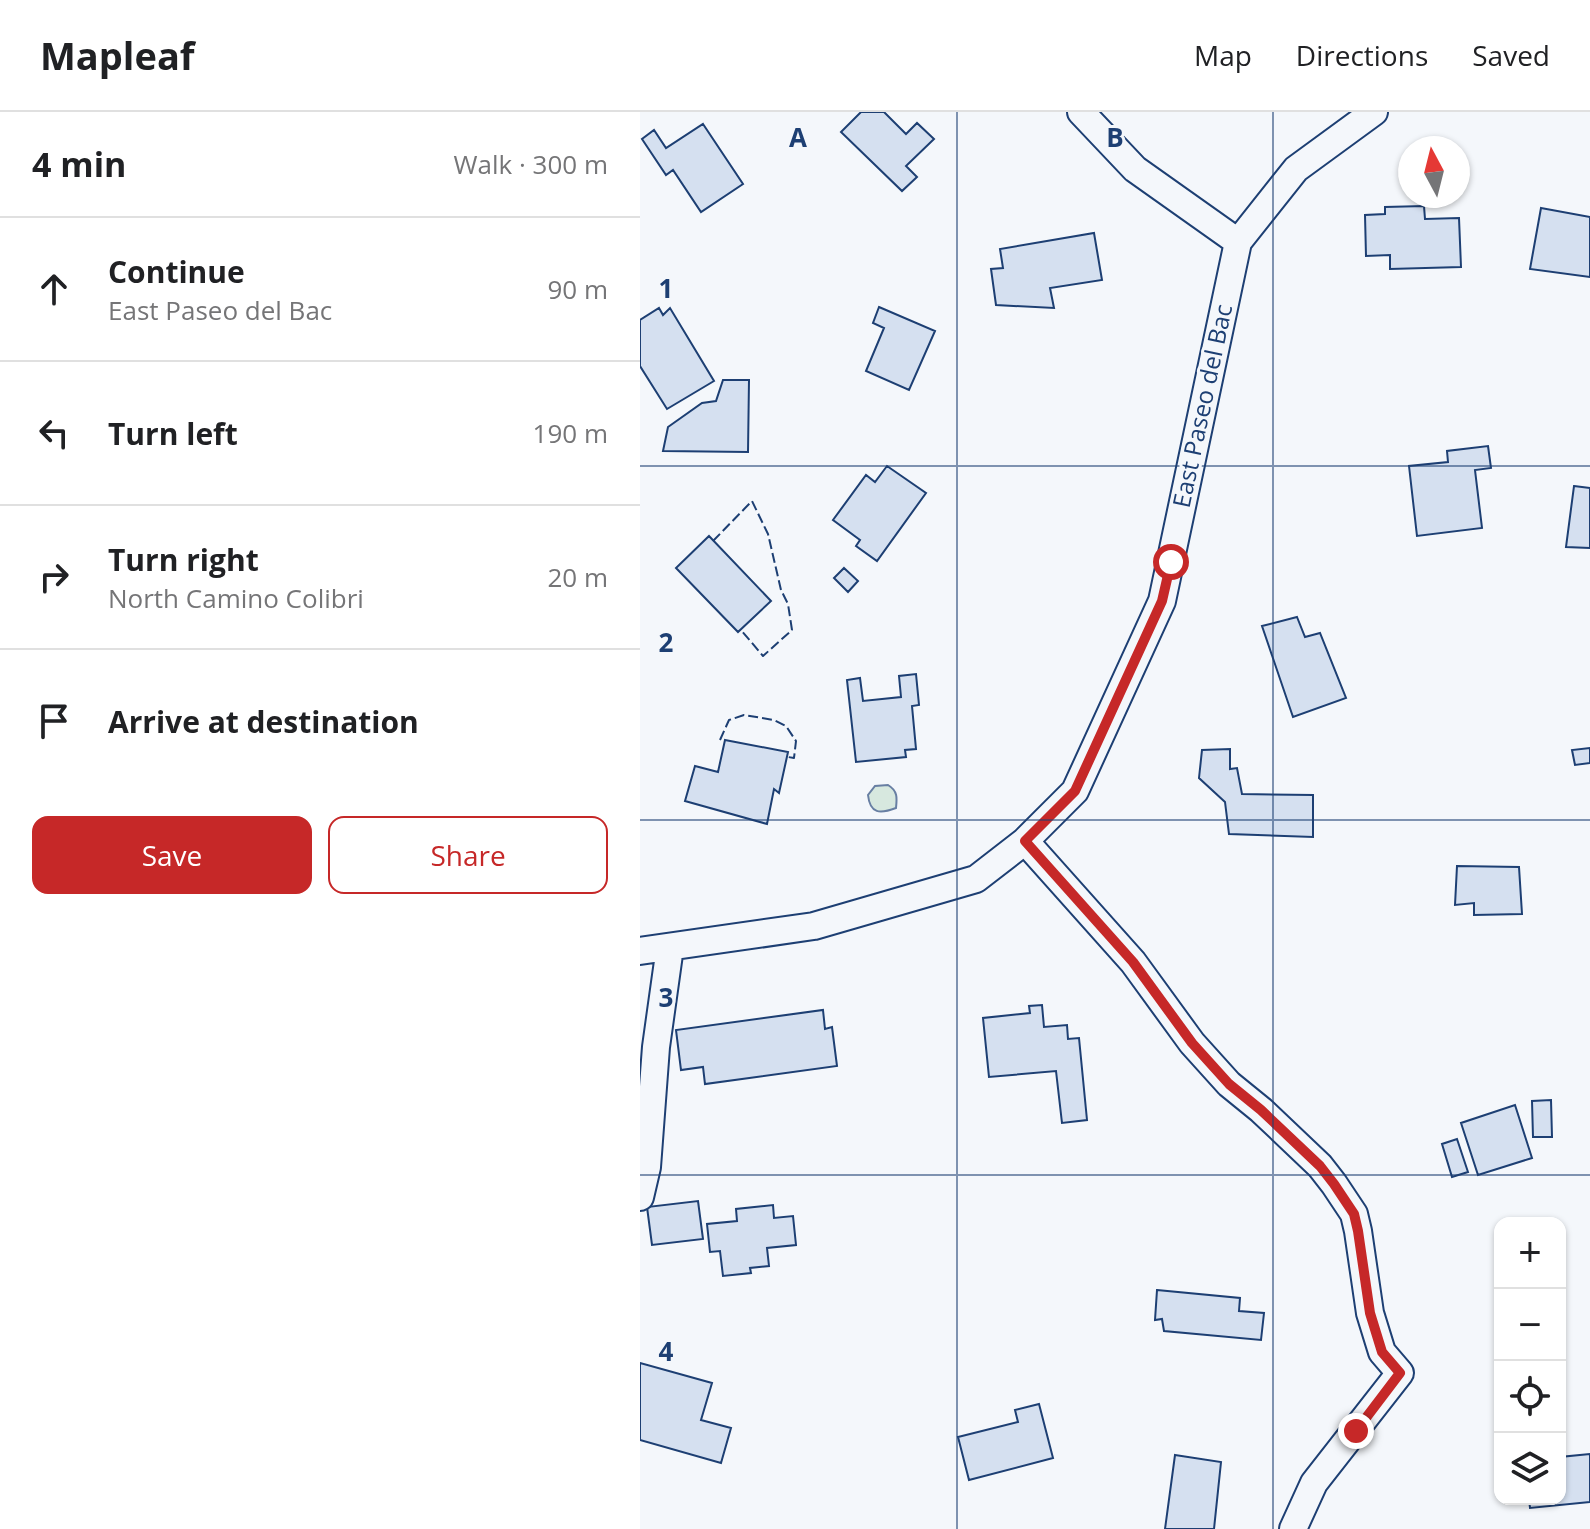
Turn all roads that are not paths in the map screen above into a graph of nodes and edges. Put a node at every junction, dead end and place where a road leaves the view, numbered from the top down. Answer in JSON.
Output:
{"nodes":[{"id":1,"x":1081,"y":112,"type":"edge"},
{"id":2,"x":1374,"y":112,"type":"edge"},
{"id":3,"x":1238,"y":242,"type":"junction"},
{"id":4,"x":1025,"y":841,"type":"junction"},
{"id":5,"x":670,"y":947,"type":"junction"},
{"id":6,"x":640,"y":951,"type":"edge"},
{"id":7,"x":640,"y":1197,"type":"edge"},
{"id":8,"x":1293,"y":1529,"type":"edge"}],
"edges":[{"from":1,"to":3,"type":"street"},
{"from":2,"to":3,"type":"street","name":"East Paseo del Bac"},
{"from":3,"to":4,"type":"street","name":"East Paseo del Bac"},
{"from":4,"to":5,"type":"street","name":"East Paseo del Bac"},
{"from":4,"to":8,"type":"street"},
{"from":5,"to":6,"type":"street","name":"East Paseo del Bac"},
{"from":5,"to":7,"type":"street"}]}
